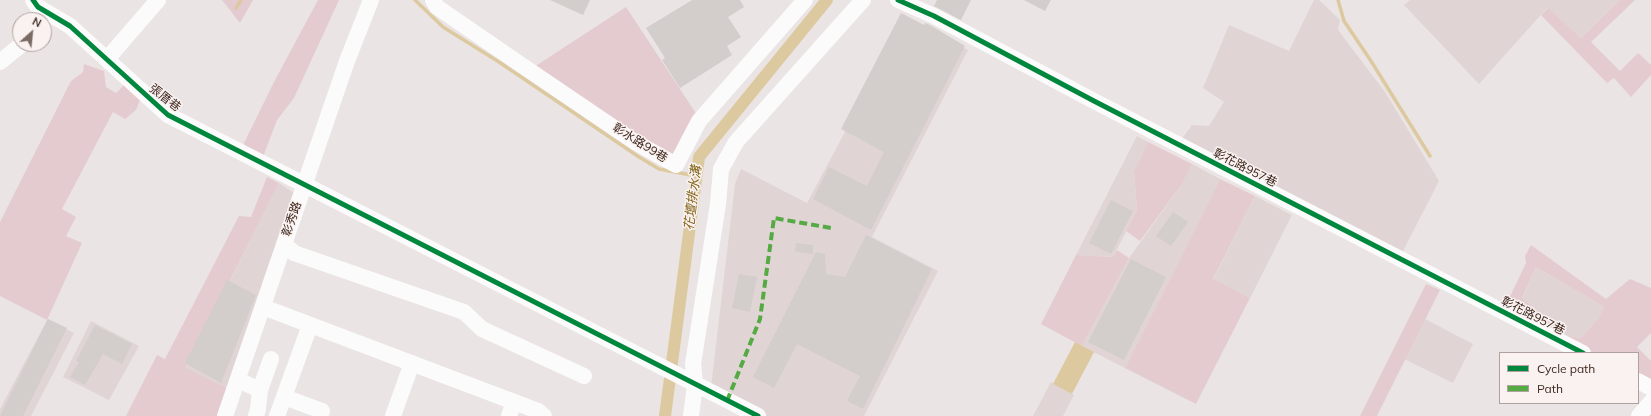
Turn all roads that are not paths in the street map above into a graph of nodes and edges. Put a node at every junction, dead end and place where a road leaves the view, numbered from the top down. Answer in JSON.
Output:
{"nodes":[{"id":1,"x":33,"y":0,"type":"edge"},
{"id":2,"x":158,"y":0,"type":"edge"},
{"id":3,"x":371,"y":0,"type":"edge"},
{"id":4,"x":433,"y":0,"type":"edge"},
{"id":5,"x":805,"y":0,"type":"edge"},
{"id":6,"x":863,"y":0,"type":"edge"},
{"id":7,"x":898,"y":0,"type":"edge"},
{"id":8,"x":42,"y":12,"type":"edge"},
{"id":9,"x":52,"y":22,"type":"edge"},
{"id":10,"x":12,"y":52,"type":"edge"},
{"id":11,"x":107,"y":58,"type":"junction"},
{"id":12,"x":0,"y":62,"type":"edge"},
{"id":13,"x":305,"y":184,"type":"junction"},
{"id":14,"x":284,"y":244,"type":"junction"},
{"id":15,"x":263,"y":307,"type":"junction"},
{"id":16,"x":310,"y":325,"type":"junction"},
{"id":17,"x":1581,"y":352,"type":"edge"},
{"id":18,"x":271,"y":359,"type":"dead end"},
{"id":19,"x":412,"y":363,"type":"junction"},
{"id":20,"x":584,"y":376,"type":"dead end"},
{"id":21,"x":238,"y":380,"type":"junction"},
{"id":22,"x":1639,"y":382,"type":"edge"},
{"id":23,"x":695,"y":385,"type":"junction"},
{"id":24,"x":1651,"y":388,"type":"edge"},
{"id":25,"x":260,"y":390,"type":"junction"},
{"id":26,"x":284,"y":397,"type":"junction"},
{"id":27,"x":1651,"y":402,"type":"edge"},
{"id":28,"x":512,"y":409,"type":"edge"},
{"id":29,"x":226,"y":416,"type":"edge"},
{"id":30,"x":256,"y":416,"type":"edge"},
{"id":31,"x":277,"y":416,"type":"edge"},
{"id":32,"x":320,"y":416,"type":"edge"},
{"id":33,"x":393,"y":416,"type":"edge"},
{"id":34,"x":544,"y":416,"type":"edge"},
{"id":35,"x":691,"y":416,"type":"edge"},
{"id":36,"x":758,"y":416,"type":"edge"},
{"id":37,"x":1639,"y":416,"type":"edge"}],
"edges":[{"from":1,"to":8,"type":"street","name":"張厝巷"},
{"from":2,"to":11,"type":"street"},
{"from":3,"to":13,"type":"street","name":"彰秀路"},
{"from":4,"to":5,"type":"street","name":"彰水路99巷"},
{"from":6,"to":23,"type":"street"},
{"from":7,"to":17,"type":"street","name":"彰花路957巷"},
{"from":9,"to":11,"type":"street","name":"張厝巷"},
{"from":10,"to":12,"type":"street"},
{"from":11,"to":13,"type":"street","name":"張厝巷"},
{"from":13,"to":14,"type":"street","name":"彰秀路"},
{"from":13,"to":23,"type":"street","name":"張厝巷"},
{"from":14,"to":15,"type":"street","name":"彰秀路"},
{"from":14,"to":20,"type":"street"},
{"from":15,"to":16,"type":"street"},
{"from":15,"to":21,"type":"street","name":"彰秀路"},
{"from":16,"to":19,"type":"street"},
{"from":16,"to":26,"type":"street"},
{"from":18,"to":25,"type":"street"},
{"from":19,"to":28,"type":"street"},
{"from":19,"to":33,"type":"street"},
{"from":21,"to":25,"type":"street"},
{"from":21,"to":29,"type":"street","name":"彰秀路"},
{"from":22,"to":24,"type":"street"},
{"from":23,"to":35,"type":"street"},
{"from":23,"to":36,"type":"street","name":"張厝巷"},
{"from":25,"to":30,"type":"street"},
{"from":26,"to":31,"type":"street"},
{"from":26,"to":32,"type":"street"},
{"from":27,"to":37,"type":"street"},
{"from":28,"to":34,"type":"street"}]}
